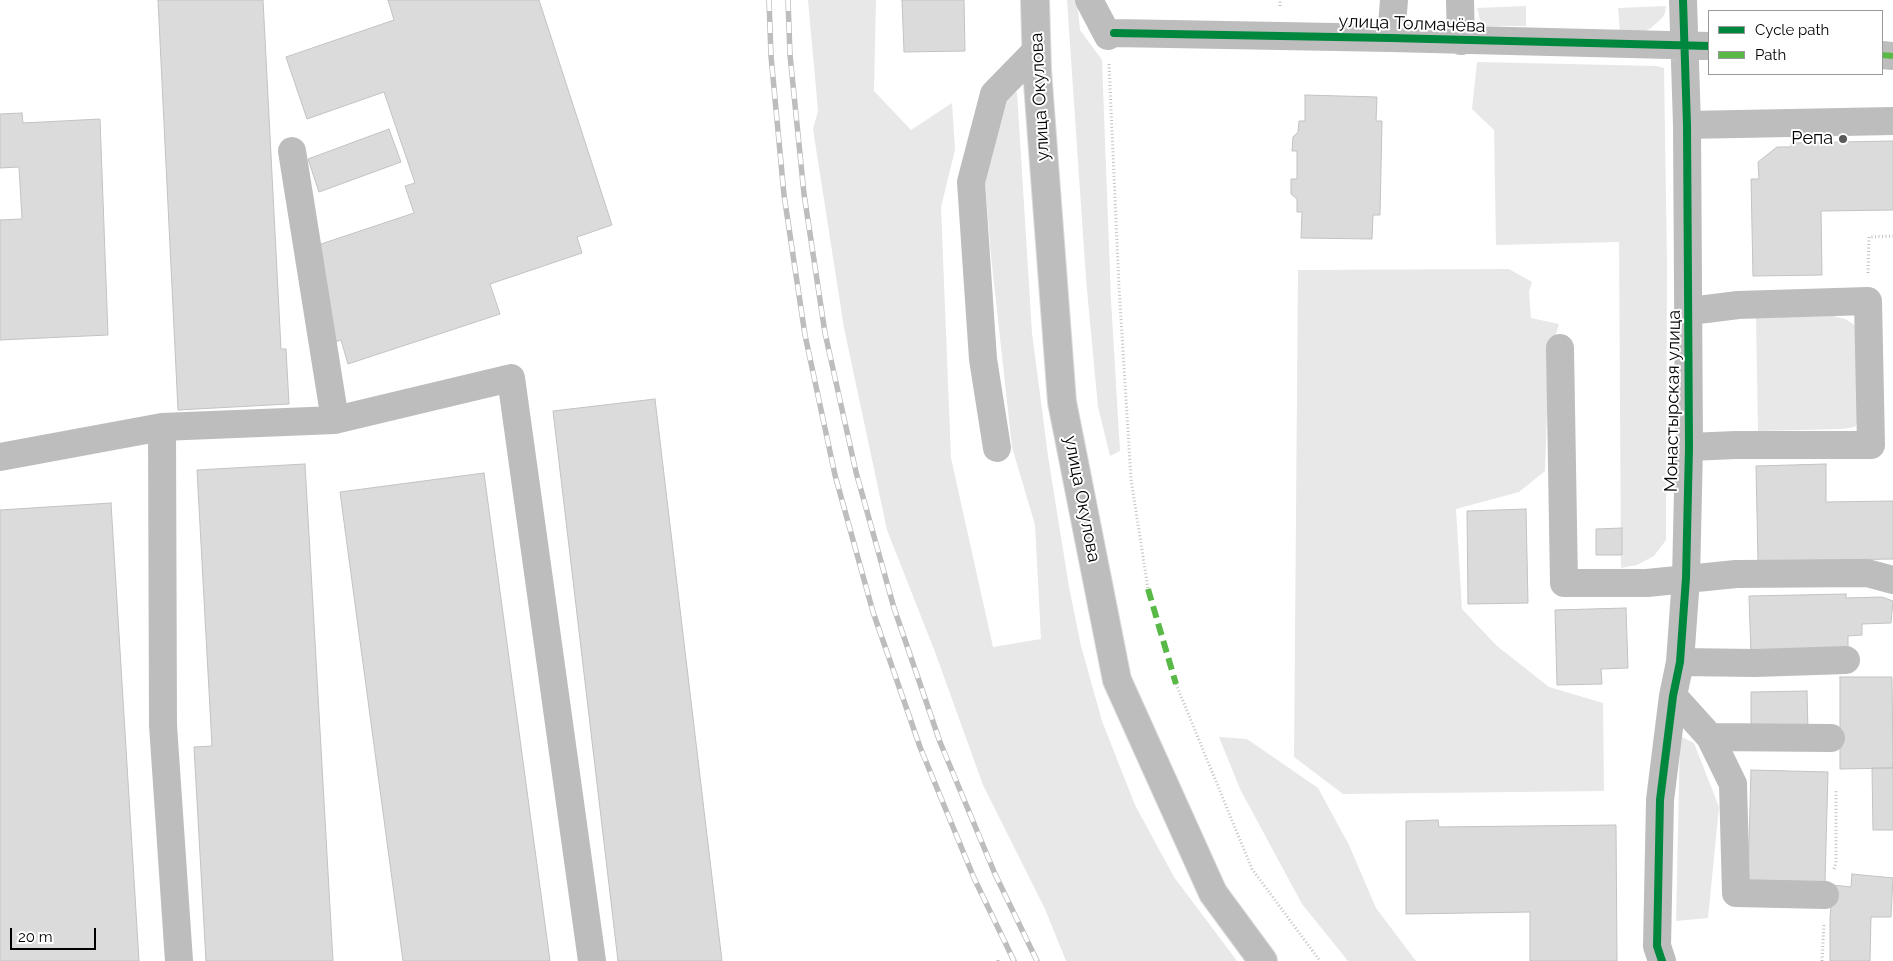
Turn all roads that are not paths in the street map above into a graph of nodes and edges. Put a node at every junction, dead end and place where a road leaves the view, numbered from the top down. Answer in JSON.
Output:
{"nodes":[{"id":1,"x":1035,"y":0,"type":"edge"},
{"id":2,"x":1089,"y":0,"type":"edge"},
{"id":3,"x":1394,"y":0,"type":"edge"},
{"id":4,"x":1460,"y":0,"type":"edge"},
{"id":5,"x":1683,"y":0,"type":"edge"},
{"id":6,"x":1391,"y":38,"type":"junction"},
{"id":7,"x":1461,"y":41,"type":"junction"},
{"id":8,"x":1697,"y":46,"type":"edge"},
{"id":9,"x":1036,"y":51,"type":"junction"},
{"id":10,"x":1893,"y":121,"type":"edge"},
{"id":11,"x":1688,"y":125,"type":"junction"},
{"id":12,"x":292,"y":151,"type":"dead end"},
{"id":13,"x":1690,"y":311,"type":"junction"},
{"id":14,"x":1560,"y":348,"type":"dead end"},
{"id":15,"x":335,"y":420,"type":"junction"},
{"id":16,"x":162,"y":427,"type":"junction"},
{"id":17,"x":1689,"y":447,"type":"junction"},
{"id":18,"x":997,"y":448,"type":"dead end"},
{"id":19,"x":0,"y":457,"type":"edge"},
{"id":20,"x":1686,"y":578,"type":"junction"},
{"id":21,"x":1893,"y":580,"type":"edge"},
{"id":22,"x":1846,"y":660,"type":"dead end"},
{"id":23,"x":1680,"y":662,"type":"junction"},
{"id":24,"x":1673,"y":696,"type":"junction"},
{"id":25,"x":1710,"y":737,"type":"junction"},
{"id":26,"x":1832,"y":738,"type":"dead end"},
{"id":27,"x":1825,"y":895,"type":"dead end"},
{"id":28,"x":179,"y":961,"type":"edge"},
{"id":29,"x":592,"y":961,"type":"edge"},
{"id":30,"x":1263,"y":961,"type":"edge"},
{"id":31,"x":1662,"y":961,"type":"edge"}],
"edges":[{"from":1,"to":9,"type":"street","name":"улица Окулова"},
{"from":2,"to":6,"type":"street","name":"улица Толмачёва"},
{"from":3,"to":6,"type":"street"},
{"from":4,"to":7,"type":"street"},
{"from":5,"to":8,"type":"street","name":"Монастырская улица"},
{"from":6,"to":7,"type":"street","name":"улица Толмачёва"},
{"from":7,"to":8,"type":"street","name":"улица Толмачёва"},
{"from":8,"to":11,"type":"street","name":"Монастырская улица"},
{"from":9,"to":18,"type":"street"},
{"from":9,"to":30,"type":"street","name":"улица Окулова"},
{"from":10,"to":11,"type":"street"},
{"from":11,"to":13,"type":"street","name":"Монастырская улица"},
{"from":12,"to":15,"type":"street"},
{"from":13,"to":17,"type":"street","name":"Монастырская улица"},
{"from":13,"to":17,"type":"street"},
{"from":14,"to":20,"type":"street"},
{"from":15,"to":16,"type":"street"},
{"from":15,"to":29,"type":"street"},
{"from":16,"to":19,"type":"street"},
{"from":16,"to":28,"type":"street"},
{"from":17,"to":20,"type":"street","name":"Монастырская улица"},
{"from":20,"to":21,"type":"street"},
{"from":20,"to":23,"type":"street","name":"Монастырская улица"},
{"from":22,"to":23,"type":"street"},
{"from":23,"to":24,"type":"street","name":"Монастырская улица"},
{"from":24,"to":25,"type":"street"},
{"from":24,"to":31,"type":"street","name":"Монастырская улица"},
{"from":25,"to":26,"type":"street"},
{"from":25,"to":27,"type":"street"}]}
